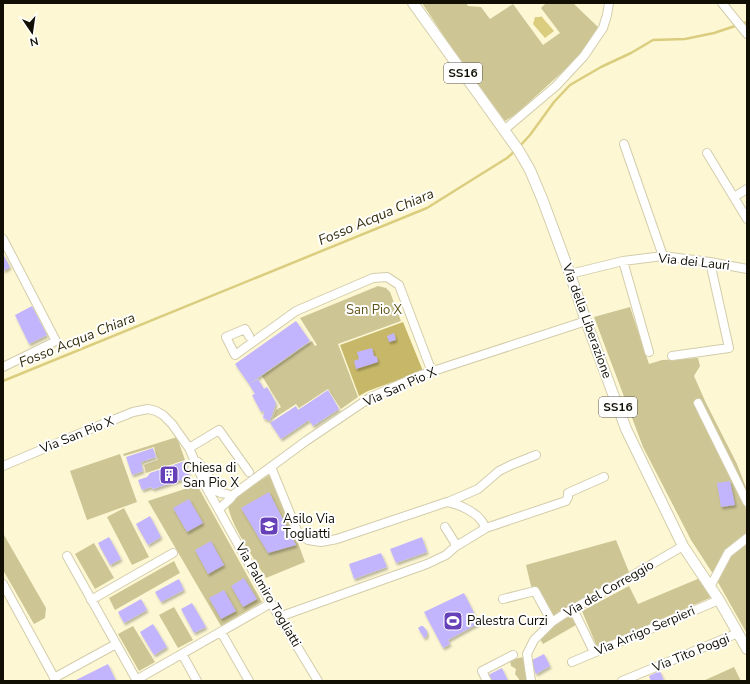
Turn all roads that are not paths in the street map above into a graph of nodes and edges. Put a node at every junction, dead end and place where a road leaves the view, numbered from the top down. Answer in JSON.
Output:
{"nodes":[{"id":1,"x":413,"y":3,"type":"edge"},
{"id":2,"x":609,"y":3,"type":"edge"},
{"id":3,"x":722,"y":3,"type":"edge"},
{"id":4,"x":747,"y":34,"type":"edge"},
{"id":5,"x":504,"y":130,"type":"junction"},
{"id":6,"x":624,"y":144,"type":"dead end"},
{"id":7,"x":707,"y":153,"type":"dead end"},
{"id":8,"x":747,"y":189,"type":"edge"},
{"id":9,"x":734,"y":197,"type":"junction"},
{"id":10,"x":747,"y":219,"type":"edge"},
{"id":11,"x":3,"y":239,"type":"edge"},
{"id":12,"x":663,"y":256,"type":"junction"},
{"id":13,"x":623,"y":261,"type":"junction"},
{"id":14,"x":710,"y":262,"type":"junction"},
{"id":15,"x":747,"y":269,"type":"edge"},
{"id":16,"x":570,"y":274,"type":"junction"},
{"id":17,"x":586,"y":321,"type":"junction"},
{"id":18,"x":249,"y":336,"type":"dead end"},
{"id":19,"x":649,"y":352,"type":"dead end"},
{"id":20,"x":672,"y":356,"type":"dead end"},
{"id":21,"x":3,"y":367,"type":"edge"},
{"id":22,"x":432,"y":372,"type":"junction"},
{"id":23,"x":698,"y":403,"type":"dead end"},
{"id":24,"x":189,"y":448,"type":"junction"},
{"id":25,"x":536,"y":455,"type":"dead end"},
{"id":26,"x":3,"y":466,"type":"edge"},
{"id":27,"x":271,"y":467,"type":"junction"},
{"id":28,"x":249,"y":472,"type":"dead end"},
{"id":29,"x":604,"y":477,"type":"dead end"},
{"id":30,"x":210,"y":485,"type":"junction"},
{"id":31,"x":231,"y":494,"type":"junction"},
{"id":32,"x":214,"y":501,"type":"junction"},
{"id":33,"x":447,"y":502,"type":"junction"},
{"id":34,"x":747,"y":502,"type":"edge"},
{"id":35,"x":219,"y":509,"type":"junction"},
{"id":36,"x":445,"y":527,"type":"dead end"},
{"id":37,"x":486,"y":528,"type":"junction"},
{"id":38,"x":747,"y":538,"type":"edge"},
{"id":39,"x":683,"y":546,"type":"junction"},
{"id":40,"x":455,"y":547,"type":"junction"},
{"id":41,"x":173,"y":552,"type":"dead end"},
{"id":42,"x":67,"y":556,"type":"dead end"},
{"id":43,"x":3,"y":584,"type":"edge"},
{"id":44,"x":710,"y":586,"type":"junction"},
{"id":45,"x":503,"y":599,"type":"dead end"},
{"id":46,"x":91,"y":600,"type":"junction"},
{"id":47,"x":718,"y":600,"type":"junction"},
{"id":48,"x":266,"y":606,"type":"dead end"},
{"id":49,"x":572,"y":609,"type":"junction"},
{"id":50,"x":279,"y":617,"type":"junction"},
{"id":51,"x":552,"y":622,"type":"junction"},
{"id":52,"x":222,"y":632,"type":"junction"},
{"id":53,"x":744,"y":641,"type":"edge"},
{"id":54,"x":116,"y":644,"type":"junction"},
{"id":55,"x":594,"y":652,"type":"junction"},
{"id":56,"x":182,"y":654,"type":"junction"},
{"id":57,"x":513,"y":655,"type":"dead end"},
{"id":58,"x":572,"y":662,"type":"dead end"},
{"id":59,"x":55,"y":679,"type":"edge"},
{"id":60,"x":136,"y":680,"type":"edge"},
{"id":61,"x":197,"y":681,"type":"edge"},
{"id":62,"x":249,"y":681,"type":"edge"},
{"id":63,"x":318,"y":681,"type":"edge"},
{"id":64,"x":486,"y":681,"type":"edge"},
{"id":65,"x":531,"y":681,"type":"edge"},
{"id":66,"x":622,"y":681,"type":"edge"}],
"edges":[{"from":1,"to":5,"type":"main road","name":"Via della Liberazione","number":"SS16"},
{"from":2,"to":5,"type":"street"},
{"from":3,"to":4,"type":"street"},
{"from":5,"to":16,"type":"main road","name":"Via della Liberazione","number":"SS16"},
{"from":6,"to":12,"type":"street"},
{"from":7,"to":9,"type":"street"},
{"from":8,"to":9,"type":"street"},
{"from":9,"to":10,"type":"street"},
{"from":11,"to":21,"type":"street"},
{"from":12,"to":13,"type":"street","name":"Via dei Lauri"},
{"from":12,"to":14,"type":"street","name":"Via dei Lauri"},
{"from":13,"to":16,"type":"street","name":"Via dei Lauri"},
{"from":13,"to":19,"type":"street"},
{"from":14,"to":15,"type":"street","name":"Via dei Lauri"},
{"from":14,"to":20,"type":"street"},
{"from":16,"to":17,"type":"main road","name":"Via della Liberazione","number":"SS16"},
{"from":17,"to":22,"type":"street","name":"Via San Pio X"},
{"from":17,"to":39,"type":"main road","name":"Via della Liberazione","number":"SS16"},
{"from":18,"to":22,"type":"street"},
{"from":22,"to":27,"type":"street","name":"Via San Pio X"},
{"from":23,"to":34,"type":"street"},
{"from":24,"to":26,"type":"street","name":"Via San Pio X"},
{"from":24,"to":28,"type":"street"},
{"from":24,"to":30,"type":"street","name":"Via San Pio X"},
{"from":25,"to":33,"type":"street"},
{"from":27,"to":31,"type":"street","name":"Via San Pio X"},
{"from":27,"to":33,"type":"street"},
{"from":29,"to":37,"type":"street"},
{"from":30,"to":31,"type":"street"},
{"from":30,"to":32,"type":"street","name":"Via San Pio X"},
{"from":31,"to":32,"type":"street","name":"Via San Pio X"},
{"from":31,"to":35,"type":"street","name":"Via San Pio X"},
{"from":32,"to":35,"type":"street","name":"Via San Pio X"},
{"from":33,"to":37,"type":"street"},
{"from":35,"to":50,"type":"street","name":"Via Palmiro Togliatti"},
{"from":36,"to":40,"type":"street"},
{"from":37,"to":40,"type":"street"},
{"from":38,"to":44,"type":"street"},
{"from":39,"to":44,"type":"main road","name":"Via della Liberazione","number":"SS16"},
{"from":39,"to":49,"type":"street","name":"Via del Correggio"},
{"from":40,"to":50,"type":"street"},
{"from":41,"to":46,"type":"street"},
{"from":42,"to":46,"type":"street"},
{"from":43,"to":59,"type":"street"},
{"from":44,"to":47,"type":"main road","name":"Via della Liberazione","number":"SS16"},
{"from":45,"to":51,"type":"street"},
{"from":46,"to":54,"type":"street"},
{"from":47,"to":53,"type":"main road","name":"Via della Liberazione","number":"SS16"},
{"from":47,"to":55,"type":"street","name":"Via Arrigo Serpieri"},
{"from":48,"to":52,"type":"street"},
{"from":49,"to":51,"type":"street","name":"Via del Correggio"},
{"from":49,"to":55,"type":"street"},
{"from":50,"to":63,"type":"street","name":"Via Palmiro Togliatti"},
{"from":51,"to":65,"type":"street","name":"Via del Correggio"},
{"from":52,"to":56,"type":"street"},
{"from":52,"to":62,"type":"street"},
{"from":53,"to":66,"type":"street","name":"Via Tito Poggi"},
{"from":54,"to":59,"type":"street"},
{"from":54,"to":60,"type":"street"},
{"from":55,"to":58,"type":"street","name":"Via Arrigo Serpieri"},
{"from":56,"to":60,"type":"street"},
{"from":56,"to":61,"type":"street"},
{"from":57,"to":64,"type":"street"}]}
